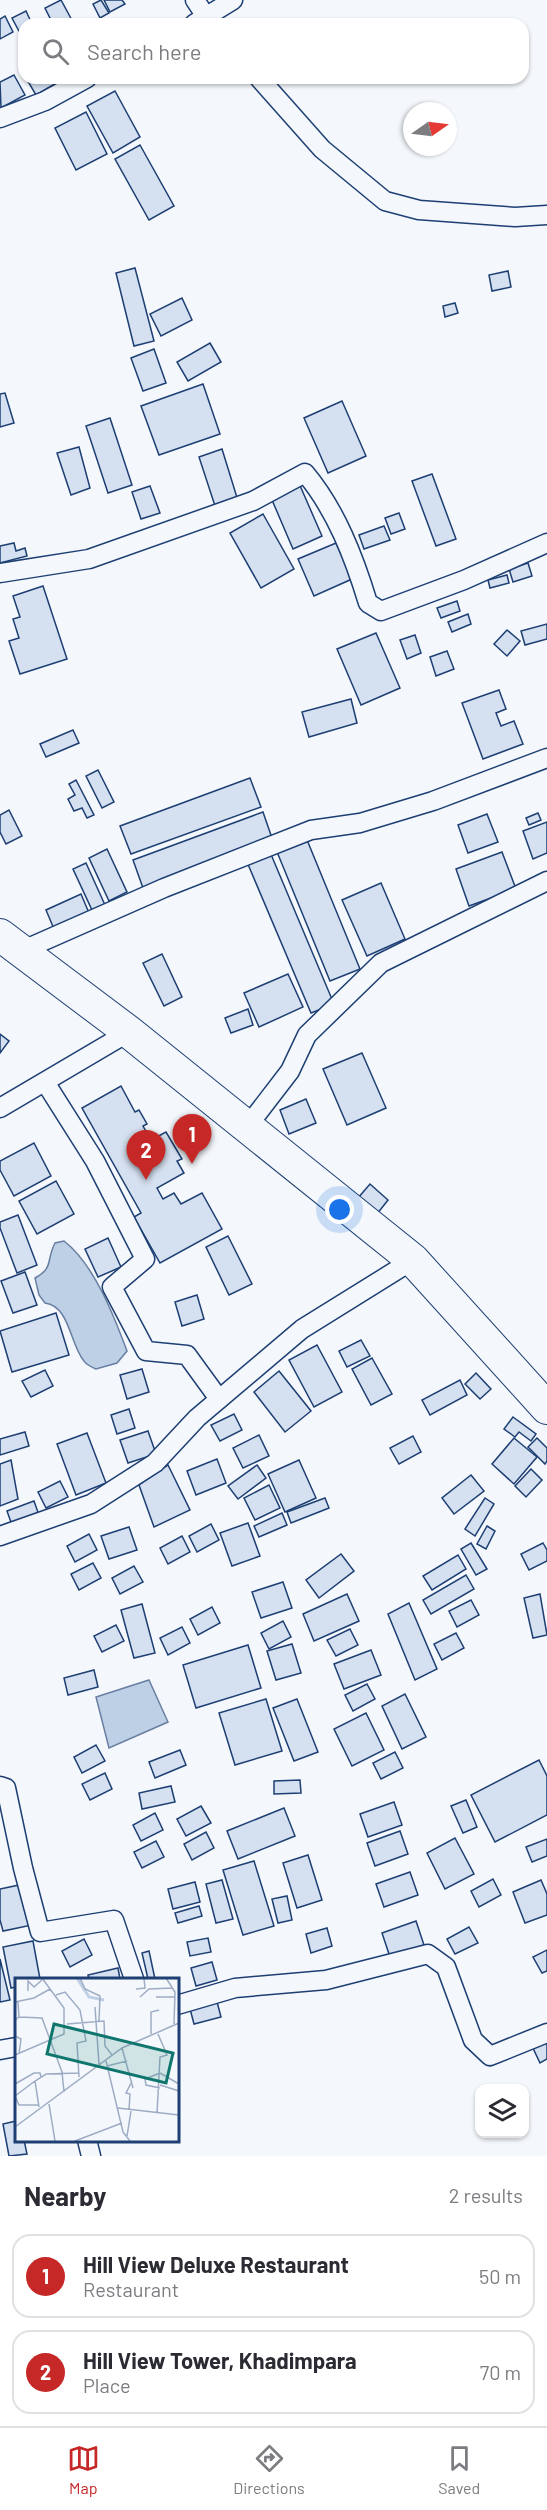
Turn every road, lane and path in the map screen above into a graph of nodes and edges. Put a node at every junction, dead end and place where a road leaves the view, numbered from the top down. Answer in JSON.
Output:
{"nodes":[{"id":1,"x":195,"y":0,"type":"edge"},
{"id":2,"x":233,"y":0,"type":"edge"},
{"id":3,"x":202,"y":18,"type":"edge"},
{"id":4,"x":209,"y":18,"type":"edge"},
{"id":5,"x":76,"y":84,"type":"edge"},
{"id":6,"x":264,"y":84,"type":"edge"},
{"id":7,"x":0,"y":118,"type":"edge"},
{"id":8,"x":547,"y":215,"type":"edge"},
{"id":9,"x":547,"y":543,"type":"edge"},
{"id":10,"x":0,"y":573,"type":"edge"},
{"id":11,"x":547,"y":758,"type":"edge"},
{"id":12,"x":547,"y":881,"type":"edge"},
{"id":13,"x":11,"y":943,"type":"edge"},
{"id":14,"x":129,"y":1032,"type":"junction"},
{"id":15,"x":45,"y":1082,"type":"junction"},
{"id":16,"x":0,"y":1108,"type":"edge"},
{"id":17,"x":247,"y":1127,"type":"junction"},
{"id":18,"x":414,"y":1260,"type":"junction"},
{"id":19,"x":219,"y":1399,"type":"junction"},
{"id":20,"x":547,"y":1408,"type":"edge"},
{"id":21,"x":0,"y":1536,"type":"edge"},
{"id":22,"x":0,"y":1786,"type":"edge"},
{"id":23,"x":134,"y":1978,"type":"edge"},
{"id":24,"x":178,"y":2005,"type":"edge"},
{"id":25,"x":547,"y":2033,"type":"edge"},
{"id":26,"x":15,"y":2047,"type":"edge"},
{"id":27,"x":0,"y":2050,"type":"edge"},
{"id":28,"x":87,"y":2141,"type":"edge"},
{"id":29,"x":91,"y":2156,"type":"edge"}],
"edges":[{"from":1,"to":3,"type":"street"},
{"from":2,"to":4,"type":"street"},
{"from":5,"to":7,"type":"street"},
{"from":6,"to":8,"type":"street"},
{"from":9,"to":10,"type":"street"},
{"from":11,"to":13,"type":"street"},
{"from":12,"to":17,"type":"street"},
{"from":13,"to":14,"type":"highway"},
{"from":14,"to":15,"type":"street"},
{"from":14,"to":17,"type":"highway"},
{"from":15,"to":16,"type":"street"},
{"from":15,"to":19,"type":"street"},
{"from":17,"to":18,"type":"highway"},
{"from":18,"to":19,"type":"street"},
{"from":18,"to":20,"type":"highway"},
{"from":19,"to":21,"type":"street"},
{"from":22,"to":23,"type":"street"},
{"from":24,"to":25,"type":"street"},
{"from":26,"to":27,"type":"street"},
{"from":28,"to":29,"type":"street"}]}
